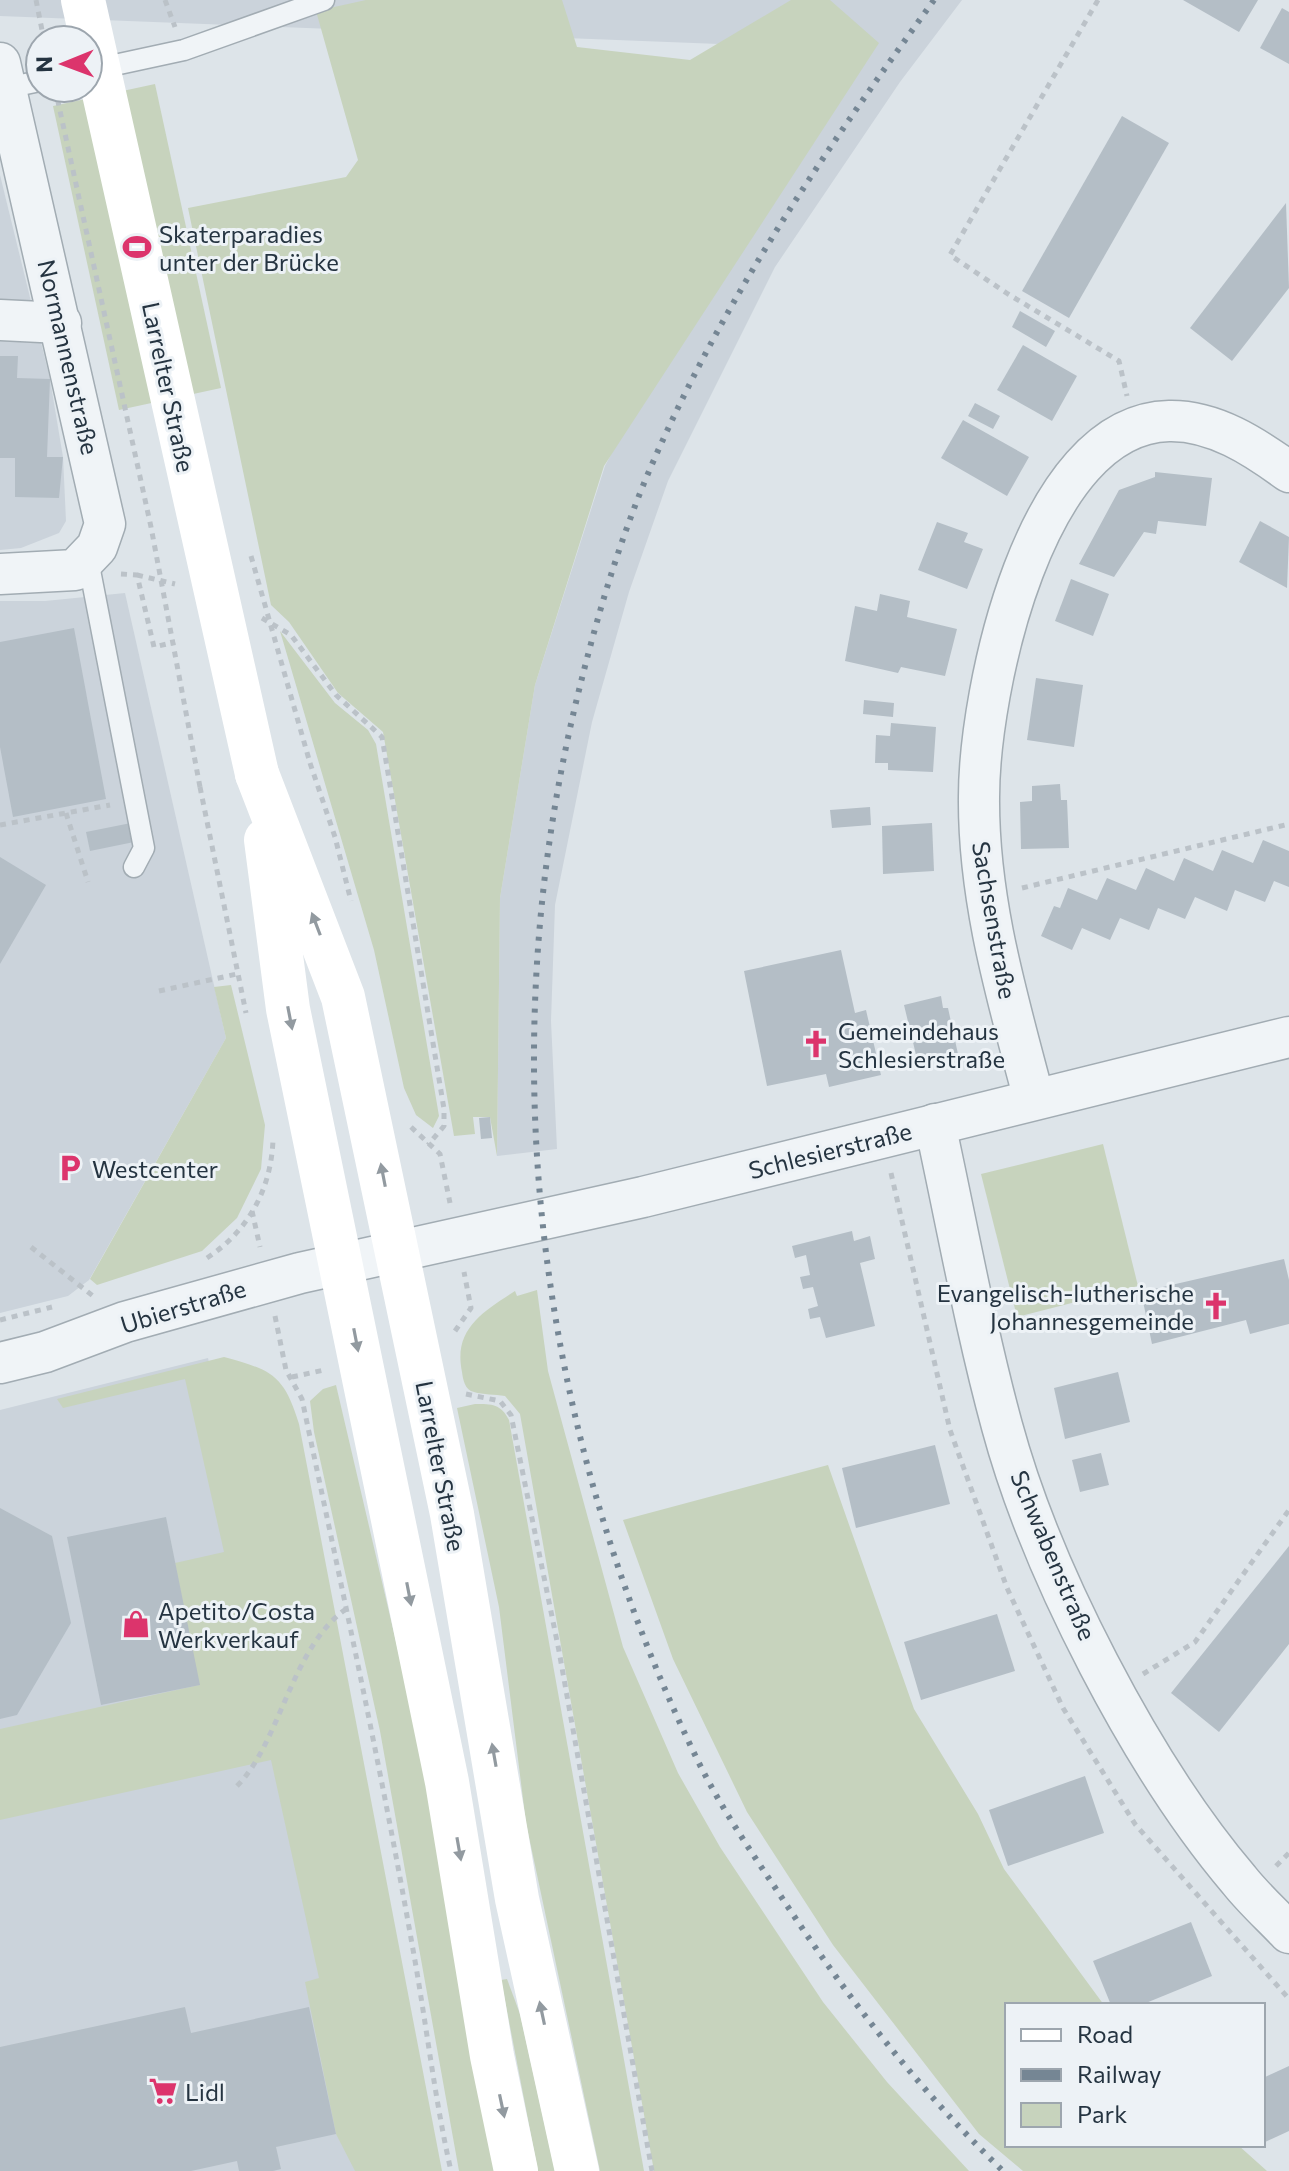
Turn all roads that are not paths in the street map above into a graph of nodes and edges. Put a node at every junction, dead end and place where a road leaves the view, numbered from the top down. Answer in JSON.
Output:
{"nodes":[{"id":1,"x":83,"y":0,"type":"edge"},
{"id":2,"x":324,"y":0,"type":"edge"},
{"id":3,"x":104,"y":68,"type":"edge"},
{"id":4,"x":15,"y":77,"type":"edge"},
{"id":5,"x":10,"y":152,"type":"edge"},
{"id":6,"x":0,"y":320,"type":"edge"},
{"id":7,"x":61,"y":323,"type":"junction"},
{"id":8,"x":1289,"y":472,"type":"edge"},
{"id":9,"x":88,"y":560,"type":"junction"},
{"id":10,"x":0,"y":574,"type":"edge"},
{"id":11,"x":257,"y":774,"type":"junction"},
{"id":12,"x":134,"y":867,"type":"dead end"},
{"id":13,"x":1289,"y":1037,"type":"edge"},
{"id":14,"x":1034,"y":1099,"type":"junction"},
{"id":15,"x":935,"y":1124,"type":"junction"},
{"id":16,"x":369,"y":1257,"type":"junction"},
{"id":17,"x":0,"y":1363,"type":"edge"},
{"id":18,"x":1289,"y":1933,"type":"edge"},
{"id":19,"x":516,"y":2171,"type":"edge"},
{"id":20,"x":577,"y":2171,"type":"edge"}],
"edges":[{"from":1,"to":11,"type":"street","name":"Larrelter Straße","bridge":true},
{"from":2,"to":3,"type":"lane"},
{"from":4,"to":5,"type":"street","name":"Normannenstraße"},
{"from":5,"to":7,"type":"street","name":"Normannenstraße"},
{"from":6,"to":7,"type":"street"},
{"from":7,"to":9,"type":"street","name":"Normannenstraße"},
{"from":8,"to":14,"type":"street","name":"Sachsenstraße"},
{"from":9,"to":10,"type":"street"},
{"from":9,"to":12,"type":"lane"},
{"from":11,"to":16,"type":"street","name":"Larrelter Straße","one_way":true},
{"from":16,"to":11,"type":"street","name":"Larrelter Straße","one_way":true},
{"from":13,"to":14,"type":"street","name":"Schlesierstraße"},
{"from":14,"to":15,"type":"street","name":"Schlesierstraße"},
{"from":15,"to":16,"type":"street","name":"Schlesierstraße"},
{"from":15,"to":18,"type":"street","name":"Schwabenstraße"},
{"from":16,"to":17,"type":"street","name":"Ubierstraße"},
{"from":16,"to":19,"type":"street","name":"Larrelter Straße","one_way":true},
{"from":20,"to":16,"type":"street","name":"Larrelter Straße","one_way":true}]}
